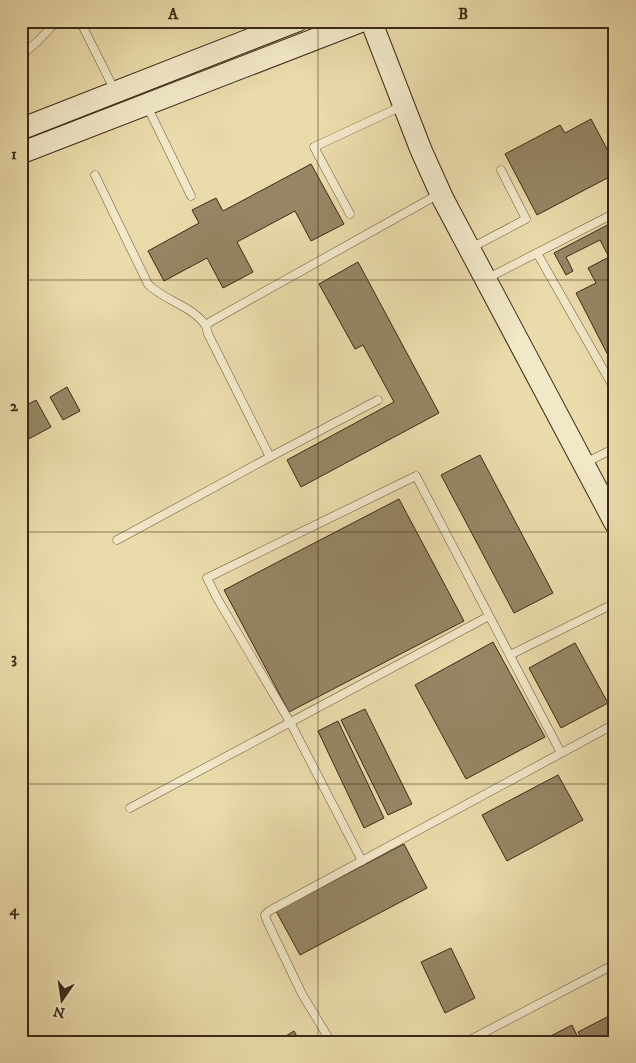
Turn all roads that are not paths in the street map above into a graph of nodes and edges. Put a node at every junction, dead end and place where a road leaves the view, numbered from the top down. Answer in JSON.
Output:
{"nodes":[{"id":1,"x":57,"y":21,"type":"edge"},
{"id":2,"x":80,"y":21,"type":"edge"},
{"id":3,"x":297,"y":21,"type":"edge"},
{"id":4,"x":362,"y":21,"type":"edge"},
{"id":5,"x":371,"y":21,"type":"edge"},
{"id":6,"x":21,"y":56,"type":"edge"},
{"id":7,"x":158,"y":77,"type":"junction"},
{"id":8,"x":116,"y":93,"type":"junction"},
{"id":9,"x":156,"y":101,"type":"junction"},
{"id":10,"x":404,"y":106,"type":"junction"},
{"id":11,"x":21,"y":129,"type":"edge"},
{"id":12,"x":21,"y":153,"type":"edge"},
{"id":13,"x":501,"y":170,"type":"dead end"},
{"id":14,"x":95,"y":175,"type":"dead end"},
{"id":15,"x":440,"y":193,"type":"junction"},
{"id":16,"x":191,"y":196,"type":"dead end"},
{"id":17,"x":615,"y":213,"type":"edge"},
{"id":18,"x":350,"y":214,"type":"dead end"},
{"id":19,"x":470,"y":249,"type":"junction"},
{"id":20,"x":537,"y":253,"type":"junction"},
{"id":21,"x":486,"y":279,"type":"junction"},
{"id":22,"x":206,"y":326,"type":"junction"},
{"id":23,"x":615,"y":390,"type":"edge"},
{"id":24,"x":378,"y":400,"type":"dead end"},
{"id":25,"x":615,"y":448,"type":"edge"},
{"id":26,"x":270,"y":457,"type":"junction"},
{"id":27,"x":583,"y":464,"type":"junction"},
{"id":28,"x":615,"y":523,"type":"edge"},
{"id":29,"x":117,"y":540,"type":"dead end"},
{"id":30,"x":615,"y":603,"type":"edge"},
{"id":31,"x":489,"y":616,"type":"junction"},
{"id":32,"x":510,"y":656,"type":"junction"},
{"id":33,"x":290,"y":722,"type":"junction"},
{"id":34,"x":615,"y":724,"type":"edge"},
{"id":35,"x":561,"y":753,"type":"junction"},
{"id":36,"x":130,"y":808,"type":"dead end"},
{"id":37,"x":362,"y":861,"type":"junction"},
{"id":38,"x":615,"y":964,"type":"edge"},
{"id":39,"x":331,"y":1042,"type":"edge"},
{"id":40,"x":466,"y":1042,"type":"edge"}],
"edges":[{"from":1,"to":6,"type":"lane"},
{"from":2,"to":8,"type":"lane"},
{"from":3,"to":7,"type":"main road"},
{"from":4,"to":9,"type":"main road"},
{"from":5,"to":10,"type":"main road"},
{"from":7,"to":8,"type":"main road"},
{"from":7,"to":9,"type":"main road"},
{"from":8,"to":11,"type":"main road"},
{"from":9,"to":12,"type":"main road"},
{"from":9,"to":16,"type":"lane"},
{"from":10,"to":15,"type":"main road"},
{"from":10,"to":18,"type":"lane"},
{"from":13,"to":19,"type":"lane"},
{"from":14,"to":22,"type":"lane"},
{"from":15,"to":19,"type":"main road"},
{"from":15,"to":22,"type":"lane"},
{"from":17,"to":20,"type":"lane"},
{"from":19,"to":21,"type":"main road"},
{"from":20,"to":21,"type":"lane"},
{"from":20,"to":23,"type":"lane"},
{"from":21,"to":27,"type":"main road"},
{"from":22,"to":26,"type":"lane"},
{"from":24,"to":26,"type":"lane"},
{"from":25,"to":27,"type":"lane"},
{"from":26,"to":29,"type":"lane"},
{"from":27,"to":28,"type":"main road"},
{"from":30,"to":32,"type":"lane"},
{"from":31,"to":32,"type":"lane"},
{"from":31,"to":33,"type":"lane"},
{"from":31,"to":33,"type":"lane"},
{"from":32,"to":35,"type":"lane"},
{"from":33,"to":36,"type":"lane"},
{"from":33,"to":37,"type":"lane"},
{"from":34,"to":35,"type":"lane"},
{"from":35,"to":37,"type":"lane"},
{"from":37,"to":39,"type":"lane"},
{"from":38,"to":40,"type":"lane"}]}
